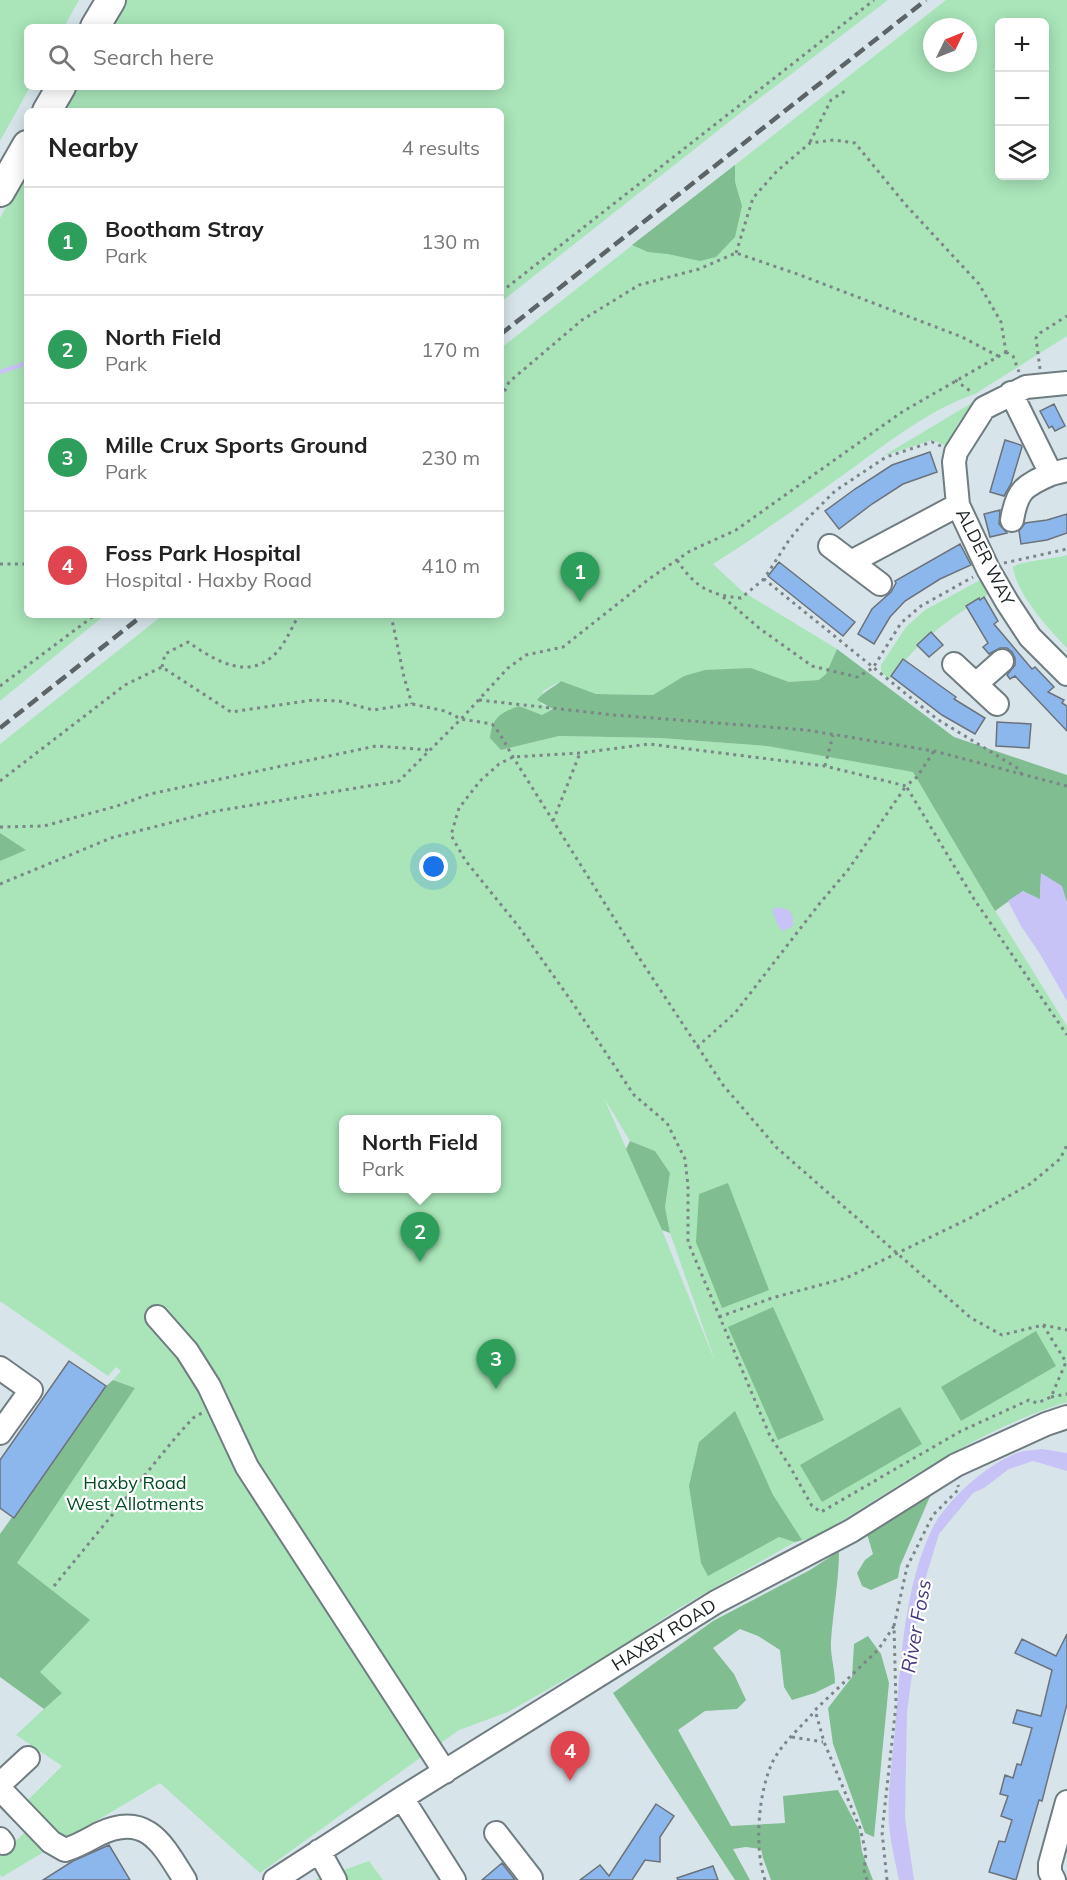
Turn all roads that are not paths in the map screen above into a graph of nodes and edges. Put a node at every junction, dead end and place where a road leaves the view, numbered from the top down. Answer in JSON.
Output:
{"nodes":[{"id":1,"x":111,"y":0,"type":"edge"},
{"id":2,"x":97,"y":24,"type":"edge"},
{"id":3,"x":59,"y":90,"type":"edge"},
{"id":4,"x":49,"y":108,"type":"edge"},
{"id":5,"x":24,"y":150,"type":"edge"},
{"id":6,"x":0,"y":192,"type":"edge"},
{"id":7,"x":1067,"y":383,"type":"edge"},
{"id":8,"x":1026,"y":388,"type":"junction"},
{"id":9,"x":1059,"y":472,"type":"edge"},
{"id":10,"x":958,"y":505,"type":"junction"},
{"id":11,"x":1012,"y":520,"type":"dead end"},
{"id":12,"x":830,"y":546,"type":"dead end"},
{"id":13,"x":852,"y":562,"type":"junction"},
{"id":14,"x":880,"y":584,"type":"dead end"},
{"id":15,"x":1030,"y":637,"type":"junction"},
{"id":16,"x":954,"y":664,"type":"dead end"},
{"id":17,"x":1067,"y":674,"type":"edge"},
{"id":18,"x":976,"y":684,"type":"junction"},
{"id":19,"x":997,"y":704,"type":"dead end"},
{"id":20,"x":157,"y":1317,"type":"dead end"},
{"id":21,"x":0,"y":1368,"type":"edge"},
{"id":22,"x":1067,"y":1417,"type":"edge"},
{"id":23,"x":0,"y":1433,"type":"edge"},
{"id":24,"x":28,"y":1758,"type":"dead end"},
{"id":25,"x":445,"y":1772,"type":"junction"},
{"id":26,"x":0,"y":1787,"type":"edge"},
{"id":27,"x":402,"y":1798,"type":"junction"},
{"id":28,"x":1067,"y":1802,"type":"edge"},
{"id":29,"x":496,"y":1833,"type":"dead end"},
{"id":30,"x":319,"y":1851,"type":"junction"},
{"id":31,"x":531,"y":1878,"type":"dead end"},
{"id":32,"x":185,"y":1880,"type":"edge"},
{"id":33,"x":275,"y":1880,"type":"edge"},
{"id":34,"x":335,"y":1880,"type":"edge"},
{"id":35,"x":454,"y":1880,"type":"edge"},
{"id":36,"x":1054,"y":1880,"type":"edge"}],
"edges":[{"from":1,"to":2,"type":"main road"},
{"from":3,"to":4,"type":"main road"},
{"from":5,"to":6,"type":"main road"},
{"from":7,"to":8,"type":"street","name":"ALDER WAY"},
{"from":8,"to":9,"type":"street"},
{"from":8,"to":10,"type":"street","name":"ALDER WAY"},
{"from":9,"to":11,"type":"street"},
{"from":10,"to":13,"type":"street"},
{"from":10,"to":15,"type":"street","name":"ALDER WAY"},
{"from":12,"to":13,"type":"street"},
{"from":13,"to":14,"type":"street"},
{"from":15,"to":17,"type":"street","name":"ALDER WAY"},
{"from":15,"to":18,"type":"street"},
{"from":16,"to":18,"type":"street"},
{"from":18,"to":19,"type":"street"},
{"from":20,"to":25,"type":"street"},
{"from":21,"to":23,"type":"street"},
{"from":22,"to":25,"type":"street","name":"HAXBY ROAD"},
{"from":24,"to":26,"type":"street"},
{"from":25,"to":27,"type":"street","name":"HAXBY ROAD"},
{"from":26,"to":32,"type":"street"},
{"from":27,"to":30,"type":"street","name":"HAXBY ROAD"},
{"from":27,"to":35,"type":"street"},
{"from":28,"to":36,"type":"street"},
{"from":29,"to":31,"type":"street"},
{"from":30,"to":33,"type":"street","name":"HAXBY ROAD"},
{"from":30,"to":34,"type":"street"}]}
